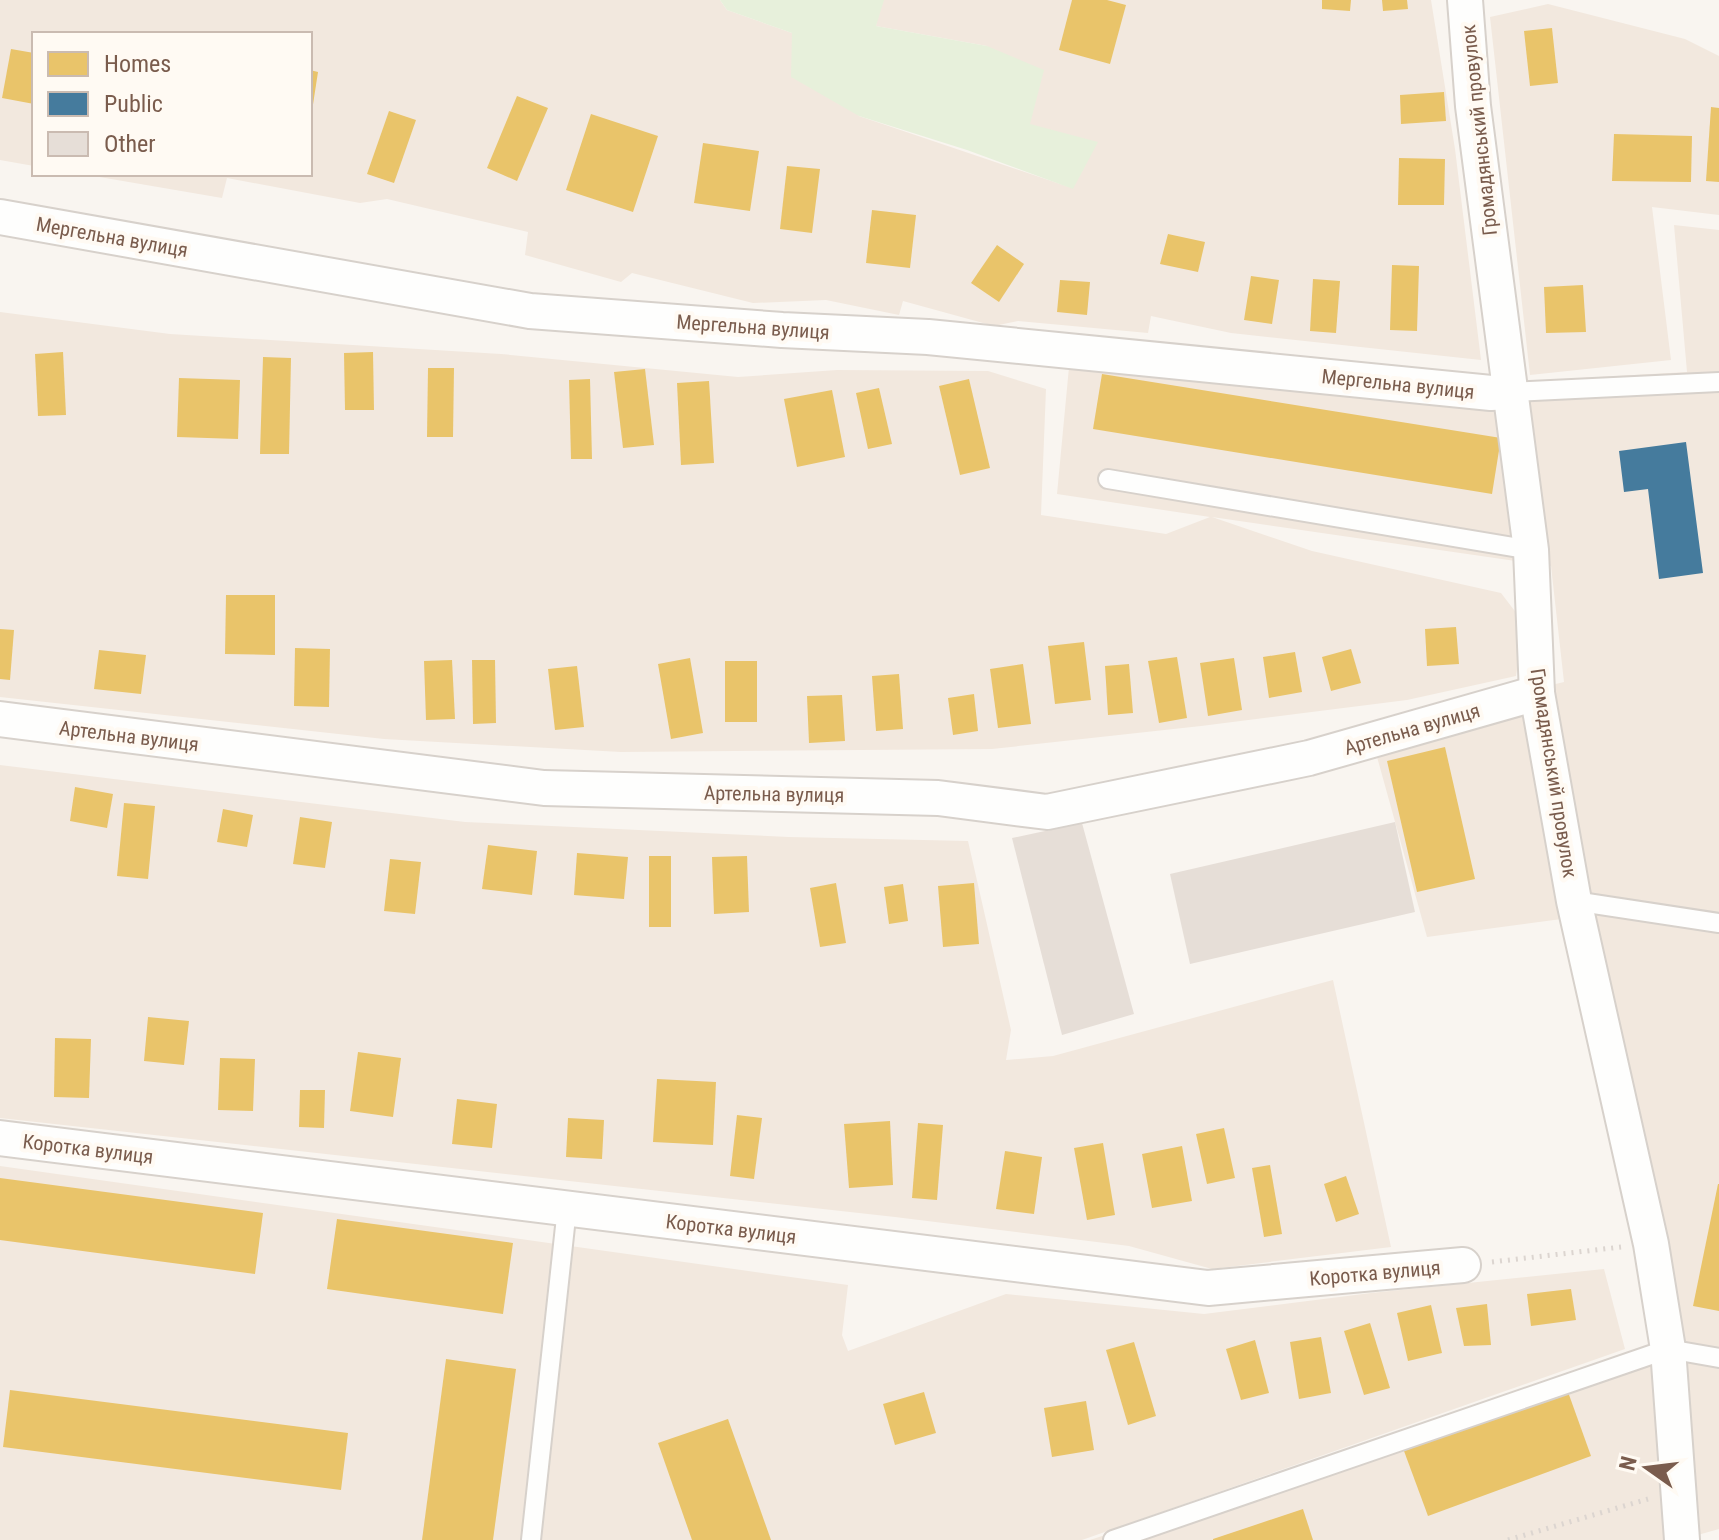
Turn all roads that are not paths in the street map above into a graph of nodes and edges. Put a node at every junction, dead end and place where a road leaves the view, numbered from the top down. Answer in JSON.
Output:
{"nodes":[{"id":1,"x":1465,"y":0,"type":"edge"},
{"id":2,"x":0,"y":217,"type":"edge"},
{"id":3,"x":1719,"y":382,"type":"edge"},
{"id":4,"x":1511,"y":392,"type":"junction"},
{"id":5,"x":1108,"y":479,"type":"dead end"},
{"id":6,"x":1531,"y":550,"type":"junction"},
{"id":7,"x":1537,"y":693,"type":"junction"},
{"id":8,"x":0,"y":719,"type":"edge"},
{"id":9,"x":1574,"y":901,"type":"junction"},
{"id":10,"x":1719,"y":923,"type":"edge"},
{"id":11,"x":0,"y":1138,"type":"edge"},
{"id":12,"x":567,"y":1208,"type":"junction"},
{"id":13,"x":1463,"y":1265,"type":"road end"},
{"id":14,"x":1668,"y":1349,"type":"junction"},
{"id":15,"x":1719,"y":1358,"type":"edge"},
{"id":16,"x":531,"y":1540,"type":"edge"},
{"id":17,"x":1113,"y":1540,"type":"edge"},
{"id":18,"x":1682,"y":1540,"type":"edge"}],
"edges":[{"from":1,"to":4,"type":"street","name":"Громадянський провулок"},
{"from":2,"to":4,"type":"street","name":"Мергельна вулиця"},
{"from":3,"to":4,"type":"lane"},
{"from":4,"to":6,"type":"street","name":"Громадянський провулок"},
{"from":5,"to":6,"type":"lane"},
{"from":6,"to":7,"type":"street","name":"Громадянський провулок"},
{"from":7,"to":8,"type":"street","name":"Артельна вулиця"},
{"from":7,"to":9,"type":"street","name":"Громадянський провулок"},
{"from":9,"to":10,"type":"lane"},
{"from":9,"to":14,"type":"street","name":"Громадянський провулок"},
{"from":11,"to":12,"type":"street","name":"Коротка вулиця"},
{"from":12,"to":13,"type":"street","name":"Коротка вулиця"},
{"from":12,"to":16,"type":"lane"},
{"from":14,"to":15,"type":"lane"},
{"from":14,"to":17,"type":"lane"},
{"from":14,"to":18,"type":"street","name":"Громадянський провулок"}]}
